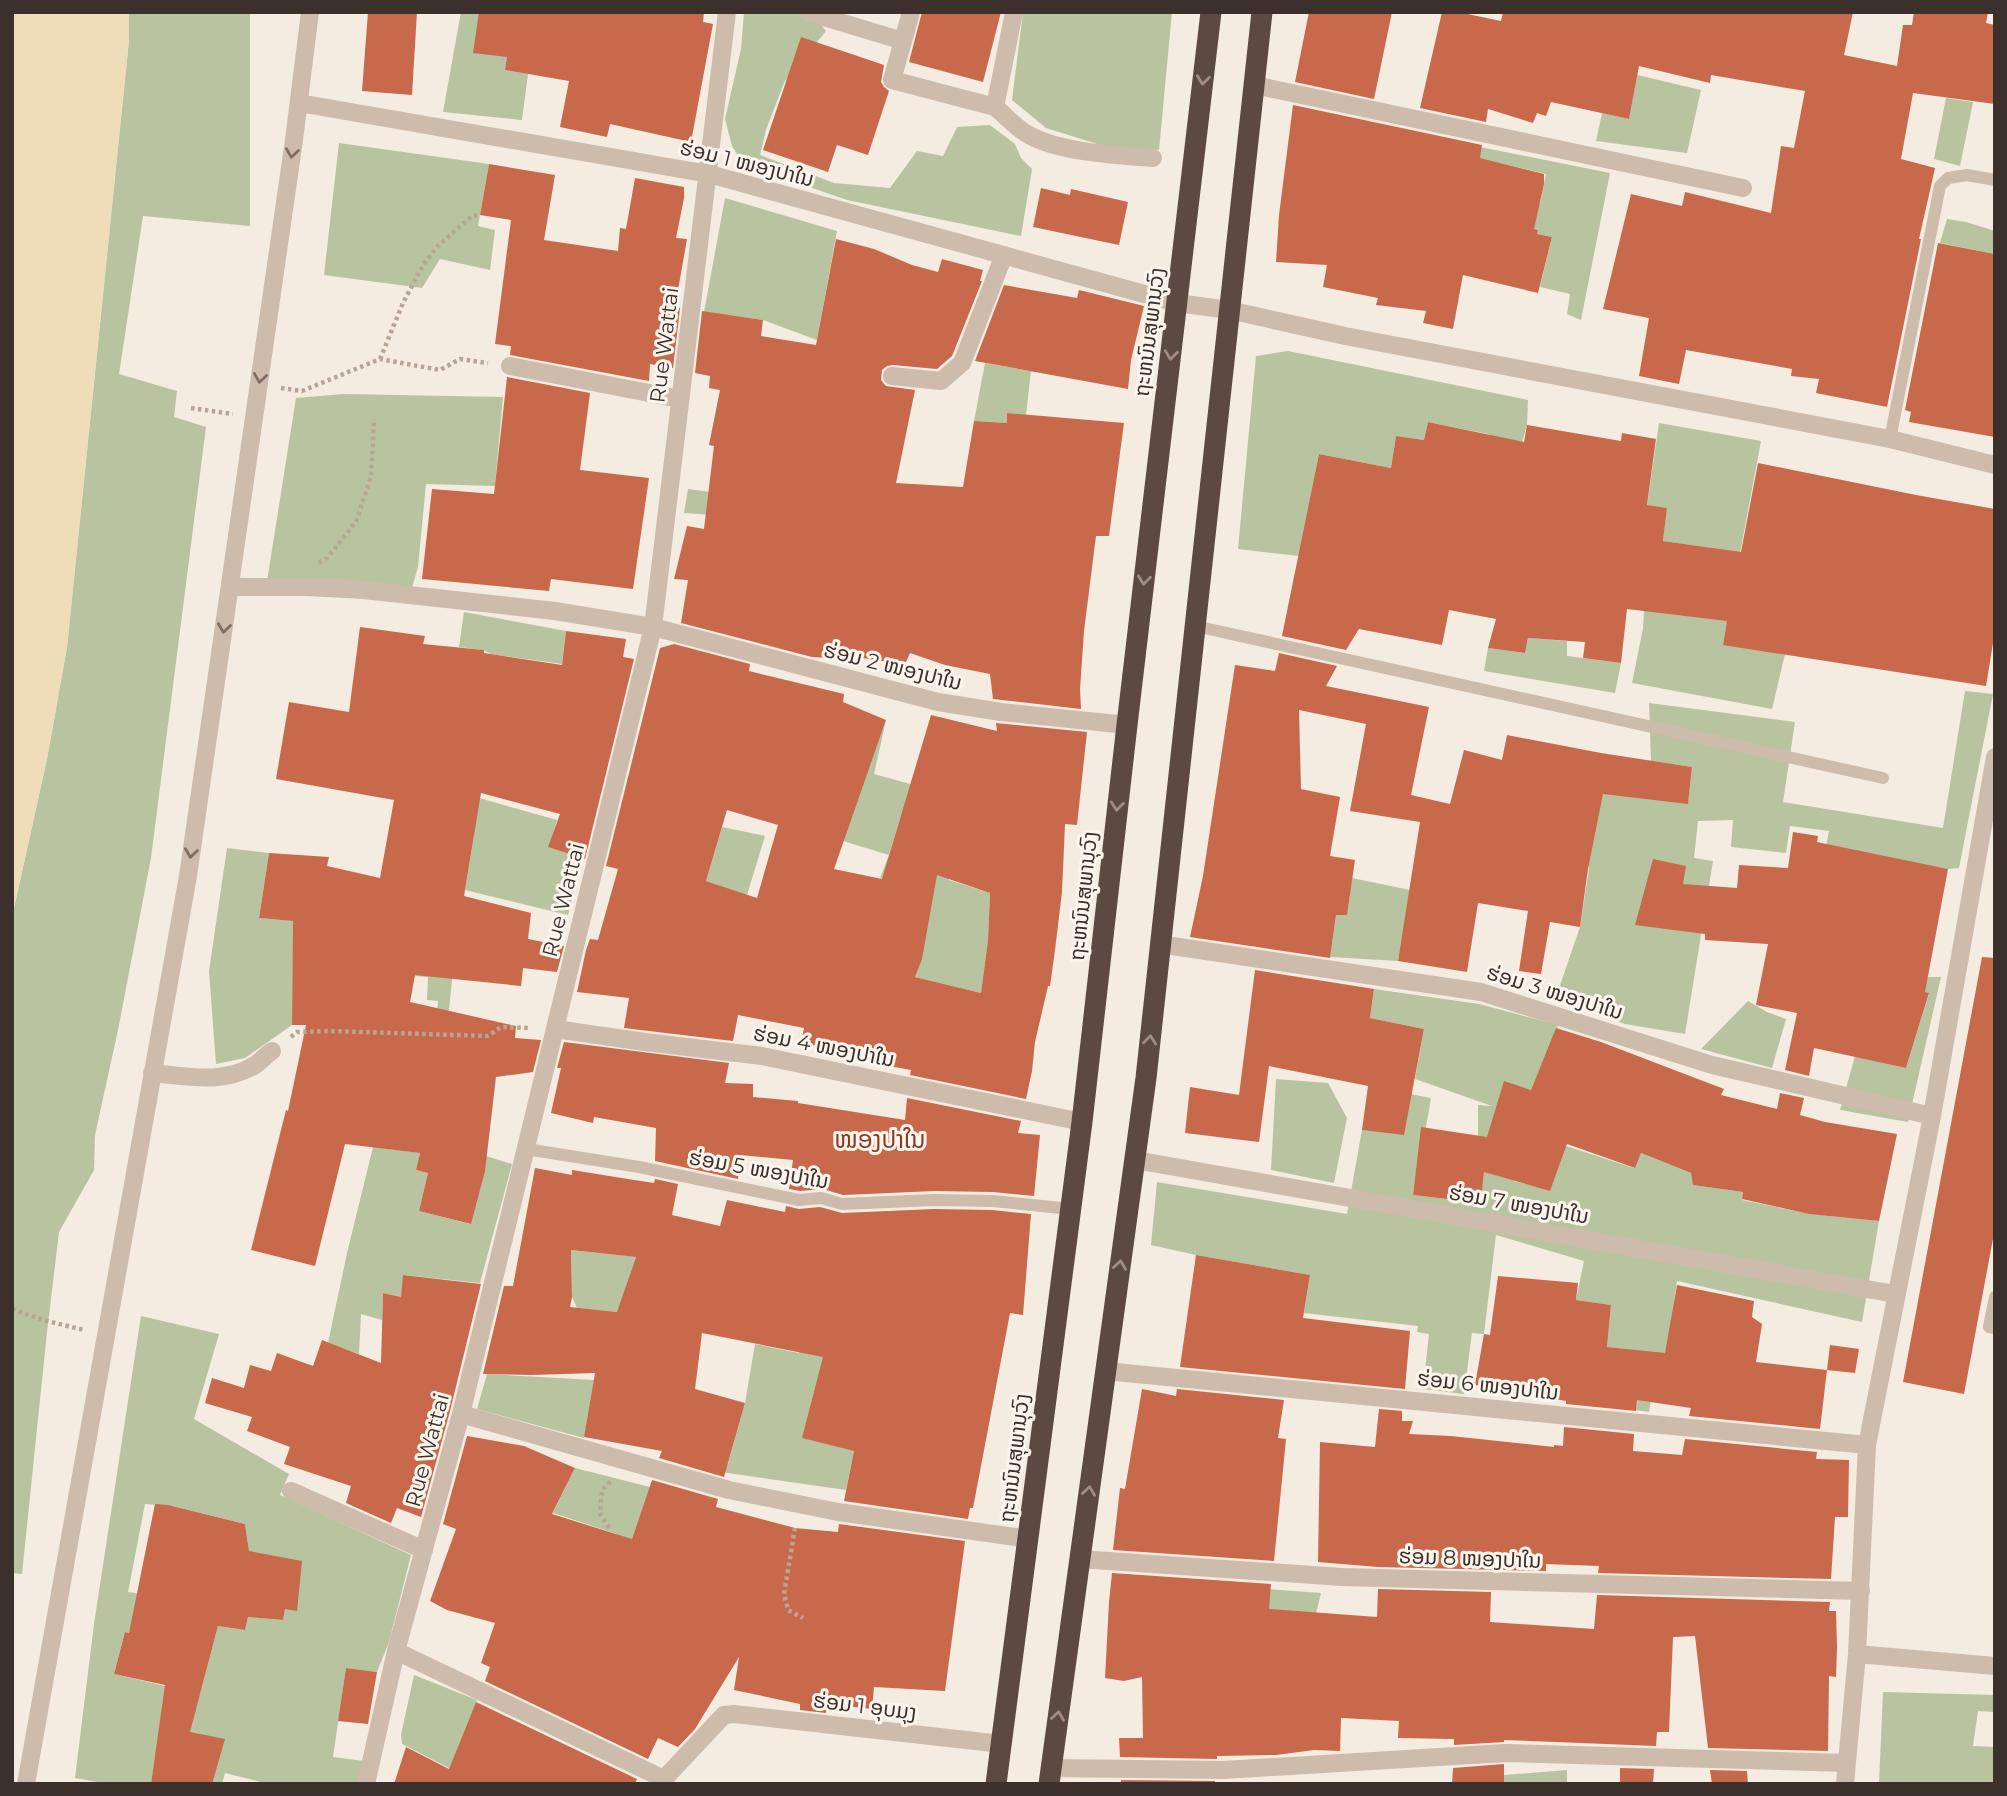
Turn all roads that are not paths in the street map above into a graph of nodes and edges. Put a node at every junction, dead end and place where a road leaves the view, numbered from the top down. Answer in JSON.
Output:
{"nodes":[{"id":1,"x":310,"y":12,"type":"edge"},
{"id":2,"x":727,"y":12,"type":"edge"},
{"id":3,"x":807,"y":12,"type":"edge"},
{"id":4,"x":911,"y":12,"type":"edge"},
{"id":5,"x":1014,"y":12,"type":"edge"},
{"id":6,"x":1212,"y":12,"type":"edge"},
{"id":7,"x":1262,"y":12,"type":"edge"},
{"id":8,"x":904,"y":41,"type":"junction"},
{"id":9,"x":1254,"y":85,"type":"junction"},
{"id":10,"x":299,"y":103,"type":"junction"},
{"id":11,"x":995,"y":107,"type":"junction"},
{"id":12,"x":1153,"y":158,"type":"dead end"},
{"id":13,"x":709,"y":174,"type":"junction"},
{"id":14,"x":1995,"y":180,"type":"edge"},
{"id":15,"x":1743,"y":188,"type":"dead end"},
{"id":16,"x":1004,"y":256,"type":"junction"},
{"id":17,"x":1177,"y":303,"type":"junction"},
{"id":18,"x":1229,"y":310,"type":"junction"},
{"id":19,"x":510,"y":366,"type":"road end"},
{"id":20,"x":892,"y":376,"type":"dead end"},
{"id":21,"x":680,"y":399,"type":"junction"},
{"id":22,"x":1890,"y":439,"type":"junction"},
{"id":23,"x":1995,"y":465,"type":"edge"},
{"id":24,"x":230,"y":587,"type":"junction"},
{"id":25,"x":1195,"y":626,"type":"junction"},
{"id":26,"x":653,"y":627,"type":"junction"},
{"id":27,"x":1127,"y":725,"type":"junction"},
{"id":28,"x":1995,"y":757,"type":"edge"},
{"id":29,"x":1883,"y":778,"type":"dead end"},
{"id":30,"x":1159,"y":944,"type":"junction"},
{"id":31,"x":555,"y":1029,"type":"junction"},
{"id":32,"x":272,"y":1051,"type":"road end"},
{"id":33,"x":152,"y":1073,"type":"junction"},
{"id":34,"x":1931,"y":1116,"type":"junction"},
{"id":35,"x":1082,"y":1122,"type":"junction"},
{"id":36,"x":526,"y":1149,"type":"junction"},
{"id":37,"x":1135,"y":1160,"type":"junction"},
{"id":38,"x":1071,"y":1209,"type":"junction"},
{"id":39,"x":1895,"y":1294,"type":"junction"},
{"id":40,"x":1995,"y":1297,"type":"edge"},
{"id":41,"x":1995,"y":1328,"type":"edge"},
{"id":42,"x":1105,"y":1371,"type":"junction"},
{"id":43,"x":461,"y":1415,"type":"junction"},
{"id":44,"x":1867,"y":1445,"type":"junction"},
{"id":45,"x":290,"y":1491,"type":"dead end"},
{"id":46,"x":1029,"y":1539,"type":"junction"},
{"id":47,"x":424,"y":1550,"type":"junction"},
{"id":48,"x":1079,"y":1559,"type":"junction"},
{"id":49,"x":1861,"y":1591,"type":"junction"},
{"id":50,"x":396,"y":1651,"type":"junction"},
{"id":51,"x":1857,"y":1654,"type":"junction"},
{"id":52,"x":1995,"y":1666,"type":"edge"},
{"id":53,"x":1002,"y":1744,"type":"junction"},
{"id":54,"x":1846,"y":1763,"type":"junction"},
{"id":55,"x":1050,"y":1776,"type":"edge"},
{"id":56,"x":663,"y":1781,"type":"edge"},
{"id":57,"x":26,"y":1784,"type":"edge"},
{"id":58,"x":366,"y":1784,"type":"edge"},
{"id":59,"x":996,"y":1784,"type":"edge"},
{"id":60,"x":1845,"y":1784,"type":"edge"}],
"edges":[{"from":1,"to":10,"type":"street"},
{"from":2,"to":13,"type":"street","name":"Rue Wattai"},
{"from":3,"to":8,"type":"street"},
{"from":4,"to":8,"type":"street"},
{"from":5,"to":11,"type":"street"},
{"from":6,"to":17,"type":"highway","name":"ຖະຫນົນສຸພານຸວົງ","one_way":true},
{"from":7,"to":9,"type":"highway"},
{"from":8,"to":11,"type":"street"},
{"from":9,"to":15,"type":"street"},
{"from":9,"to":18,"type":"highway"},
{"from":10,"to":13,"type":"street","name":"ຮ່ອມ 1 ໜອງປາໃນ"},
{"from":10,"to":24,"type":"street","one_way":true},
{"from":11,"to":12,"type":"street"},
{"from":13,"to":16,"type":"street","name":"ຮ່ອມ 1 ໜອງປາໃນ"},
{"from":13,"to":21,"type":"street","name":"Rue Wattai"},
{"from":14,"to":22,"type":"lane"},
{"from":16,"to":17,"type":"street","name":"ຮ່ອມ 1 ໜອງປາໃນ"},
{"from":16,"to":20,"type":"street"},
{"from":17,"to":18,"type":"street","name":"ຮ່ອມ 1 ໜອງປາໃນ"},
{"from":17,"to":27,"type":"highway","name":"ຖະຫນົນສຸພານຸວົງ","one_way":true},
{"from":18,"to":22,"type":"street","name":"ຮ່ອມ 1 ໜອງປາໃນ"},
{"from":18,"to":25,"type":"highway"},
{"from":19,"to":21,"type":"street"},
{"from":21,"to":26,"type":"street","name":"Rue Wattai"},
{"from":22,"to":23,"type":"street","name":"ຮ່ອມ 1 ໜອງປາໃນ"},
{"from":24,"to":26,"type":"street","name":"ຮ່ອມ 2 ໜອງປາໃນ"},
{"from":24,"to":33,"type":"street","one_way":true},
{"from":25,"to":29,"type":"lane"},
{"from":25,"to":30,"type":"highway"},
{"from":26,"to":27,"type":"street","name":"ຮ່ອມ 2 ໜອງປາໃນ"},
{"from":26,"to":31,"type":"street","name":"Rue Wattai"},
{"from":27,"to":35,"type":"highway","name":"ຖະຫນົນສຸພານຸວົງ","one_way":true},
{"from":28,"to":34,"type":"street"},
{"from":30,"to":34,"type":"street","name":"ຮ່ອມ 3 ໜອງປາໃນ"},
{"from":37,"to":30,"type":"highway","one_way":true},
{"from":31,"to":35,"type":"street","name":"ຮ່ອມ 4 ໜອງປາໃນ"},
{"from":31,"to":36,"type":"street","name":"Rue Wattai"},
{"from":32,"to":33,"type":"street"},
{"from":33,"to":57,"type":"street"},
{"from":34,"to":39,"type":"street"},
{"from":35,"to":38,"type":"highway","name":"ຖະຫນົນສຸພານຸວົງ"},
{"from":36,"to":38,"type":"lane","name":"ຮ່ອມ 5 ໜອງປາໃນ"},
{"from":36,"to":43,"type":"street","name":"Rue Wattai"},
{"from":37,"to":39,"type":"street","name":"ຮ່ອມ 7 ໜອງປາໃນ"},
{"from":42,"to":37,"type":"highway","one_way":true},
{"from":38,"to":46,"type":"highway","name":"ຖະຫນົນສຸພານຸວົງ"},
{"from":39,"to":44,"type":"street"},
{"from":40,"to":41,"type":"lane"},
{"from":42,"to":44,"type":"street","name":"ຮ່ອມ 6 ໜອງປາໃນ"},
{"from":48,"to":42,"type":"highway","one_way":true},
{"from":43,"to":46,"type":"street"},
{"from":43,"to":47,"type":"street","name":"Rue Wattai"},
{"from":44,"to":49,"type":"street"},
{"from":45,"to":47,"type":"street"},
{"from":46,"to":53,"type":"highway","name":"ຖະຫນົນສຸພານຸວົງ"},
{"from":47,"to":50,"type":"street","name":"Rue Wattai"},
{"from":48,"to":49,"type":"street","name":"ຮ່ອມ 8 ໜອງປາໃນ"},
{"from":55,"to":48,"type":"highway","one_way":true},
{"from":49,"to":51,"type":"street"},
{"from":50,"to":56,"type":"street"},
{"from":50,"to":58,"type":"street","name":"Rue Wattai"},
{"from":51,"to":52,"type":"street"},
{"from":51,"to":54,"type":"street"},
{"from":53,"to":56,"type":"street","name":"ຮ່ອມ 1 ອຸບມຸງ"},
{"from":53,"to":59,"type":"highway","name":"ຖະຫນົນສຸພານຸວົງ"},
{"from":54,"to":55,"type":"street"},
{"from":54,"to":60,"type":"street"}]}
